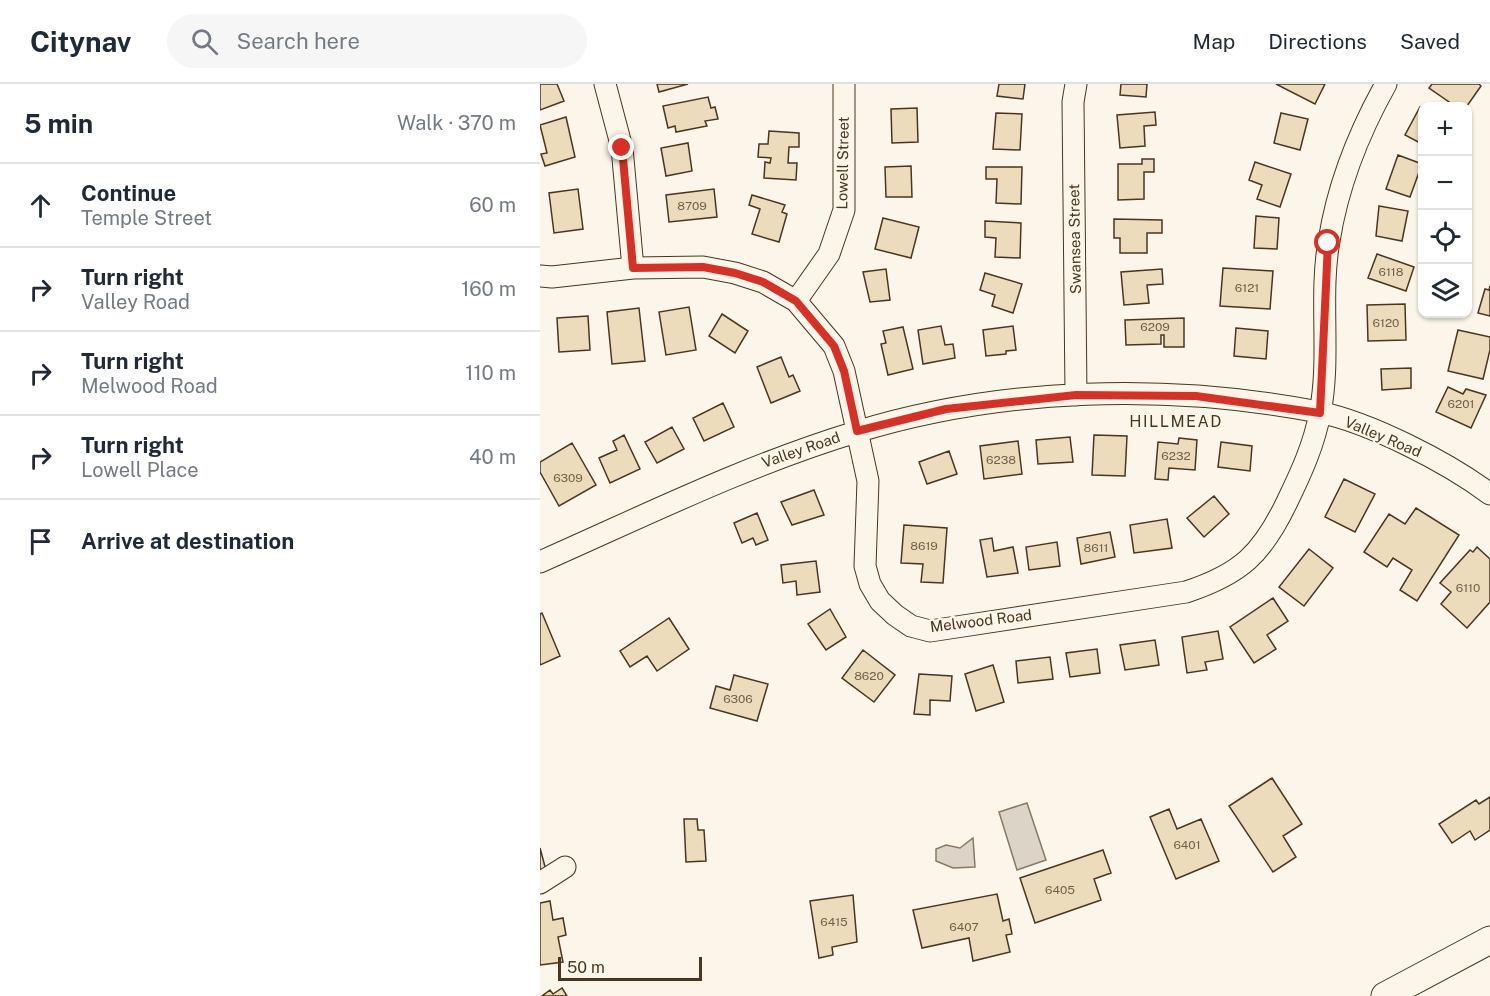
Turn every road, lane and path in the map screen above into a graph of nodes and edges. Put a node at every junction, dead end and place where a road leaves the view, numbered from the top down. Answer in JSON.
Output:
{"nodes":[{"id":1,"x":605,"y":84,"type":"edge"},
{"id":2,"x":844,"y":84,"type":"edge"},
{"id":3,"x":1076,"y":84,"type":"edge"},
{"id":4,"x":1386,"y":84,"type":"edge"},
{"id":5,"x":633,"y":268,"type":"junction"},
{"id":6,"x":540,"y":276,"type":"edge"},
{"id":7,"x":796,"y":301,"type":"junction"},
{"id":8,"x":1076,"y":395,"type":"junction"},
{"id":9,"x":1320,"y":413,"type":"junction"},
{"id":10,"x":857,"y":431,"type":"junction"},
{"id":11,"x":1490,"y":494,"type":"edge"},
{"id":12,"x":540,"y":562,"type":"edge"},
{"id":13,"x":565,"y":867,"type":"dead end"},
{"id":14,"x":540,"y":883,"type":"edge"},
{"id":15,"x":1490,"y":940,"type":"edge"},
{"id":16,"x":1385,"y":996,"type":"edge"}],
"edges":[{"from":1,"to":5,"type":"street"},
{"from":2,"to":7,"type":"street","name":"Lowell Street"},
{"from":3,"to":8,"type":"street","name":"Swansea Street"},
{"from":4,"to":9,"type":"street","name":"Melwood Road"},
{"from":5,"to":6,"type":"street","name":"Melwood Road"},
{"from":5,"to":7,"type":"street","name":"Melwood Road"},
{"from":7,"to":10,"type":"street","name":"Melwood Road"},
{"from":8,"to":9,"type":"street","name":"Valley Road"},
{"from":8,"to":10,"type":"street","name":"Valley Road"},
{"from":9,"to":10,"type":"street","name":"Melwood Road"},
{"from":9,"to":11,"type":"street","name":"Valley Road"},
{"from":10,"to":12,"type":"street","name":"Valley Road"},
{"from":13,"to":14,"type":"street"},
{"from":15,"to":16,"type":"main road"}]}
